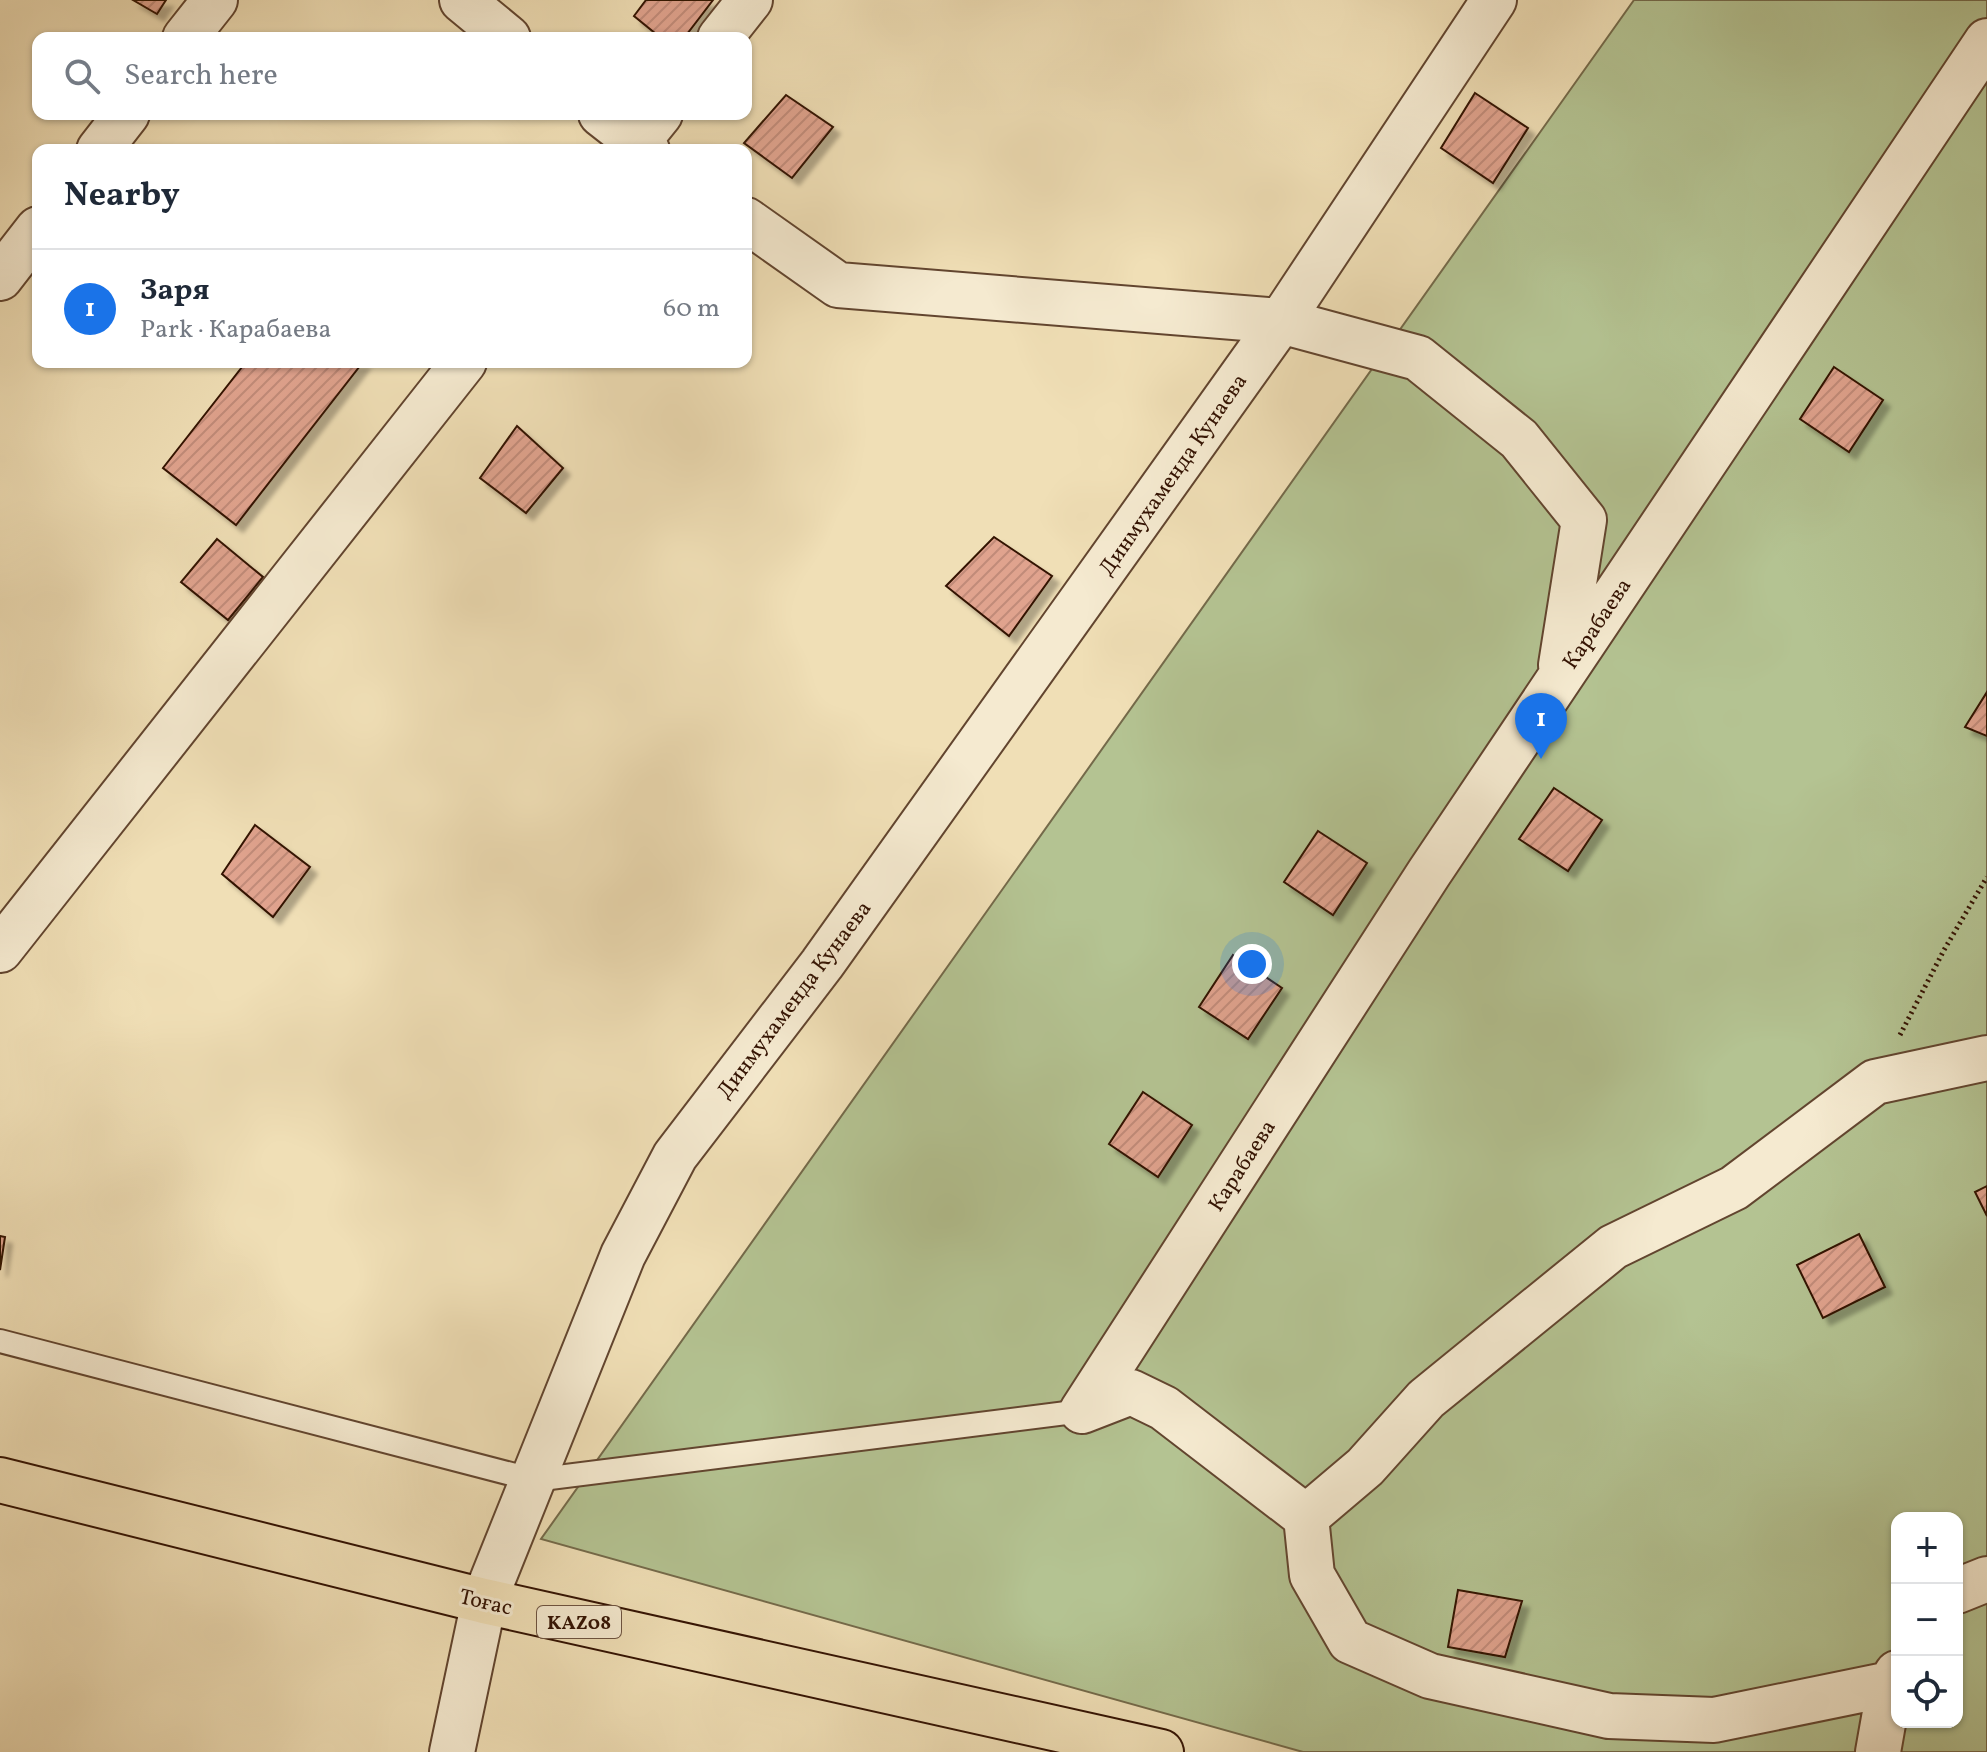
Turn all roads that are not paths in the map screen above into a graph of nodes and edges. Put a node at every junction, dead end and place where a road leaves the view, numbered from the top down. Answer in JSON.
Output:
{"nodes":[{"id":1,"x":215,"y":0,"type":"edge"},
{"id":2,"x":462,"y":0,"type":"edge"},
{"id":3,"x":750,"y":0,"type":"edge"},
{"id":4,"x":1494,"y":0,"type":"edge"},
{"id":5,"x":190,"y":32,"type":"edge"},
{"id":6,"x":501,"y":32,"type":"edge"},
{"id":7,"x":725,"y":32,"type":"edge"},
{"id":8,"x":1987,"y":41,"type":"edge"},
{"id":9,"x":122,"y":120,"type":"edge"},
{"id":10,"x":611,"y":120,"type":"edge"},
{"id":11,"x":643,"y":139,"type":"edge"},
{"id":12,"x":104,"y":144,"type":"edge"},
{"id":13,"x":752,"y":224,"type":"edge"},
{"id":14,"x":32,"y":237,"type":"edge"},
{"id":15,"x":0,"y":278,"type":"edge"},
{"id":16,"x":1281,"y":321,"type":"junction"},
{"id":17,"x":459,"y":368,"type":"edge"},
{"id":18,"x":1559,"y":679,"type":"junction"},
{"id":19,"x":0,"y":950,"type":"edge"},
{"id":20,"x":1987,"y":1058,"type":"edge"},
{"id":21,"x":0,"y":1341,"type":"edge"},
{"id":22,"x":1082,"y":1411,"type":"junction"},
{"id":23,"x":0,"y":1480,"type":"edge"},
{"id":24,"x":534,"y":1480,"type":"junction"},
{"id":25,"x":1306,"y":1517,"type":"junction"},
{"id":26,"x":1987,"y":1579,"type":"edge"},
{"id":27,"x":1963,"y":1589,"type":"edge"},
{"id":28,"x":484,"y":1601,"type":"junction"},
{"id":29,"x":1891,"y":1678,"type":"edge"},
{"id":30,"x":1891,"y":1688,"type":"edge"},
{"id":31,"x":452,"y":1752,"type":"edge"},
{"id":32,"x":1161,"y":1752,"type":"edge"},
{"id":33,"x":1878,"y":1752,"type":"edge"}],
"edges":[{"from":1,"to":5,"type":"street"},
{"from":2,"to":6,"type":"street"},
{"from":3,"to":7,"type":"street"},
{"from":4,"to":16,"type":"street","name":"Динмухаменда Кунаева"},
{"from":8,"to":18,"type":"street","name":"Карабаева"},
{"from":9,"to":12,"type":"street"},
{"from":10,"to":11,"type":"street"},
{"from":13,"to":16,"type":"street"},
{"from":14,"to":15,"type":"street"},
{"from":16,"to":18,"type":"street"},
{"from":16,"to":24,"type":"street","name":"Динмухаменда Кунаева"},
{"from":17,"to":19,"type":"street"},
{"from":18,"to":22,"type":"street","name":"Карабаева"},
{"from":20,"to":25,"type":"street"},
{"from":21,"to":24,"type":"lane"},
{"from":22,"to":24,"type":"lane"},
{"from":22,"to":25,"type":"street"},
{"from":23,"to":28,"type":"highway","name":"Тоғас","number":"KAZ08"},
{"from":24,"to":28,"type":"street","name":"Динмухаменда Кунаева"},
{"from":25,"to":29,"type":"street"},
{"from":26,"to":27,"type":"street"},
{"from":28,"to":31,"type":"street","name":"Динмухаменда Кунаева"},
{"from":28,"to":32,"type":"highway","name":"Тоғас","number":"KAZ08"},
{"from":30,"to":33,"type":"street"}]}
